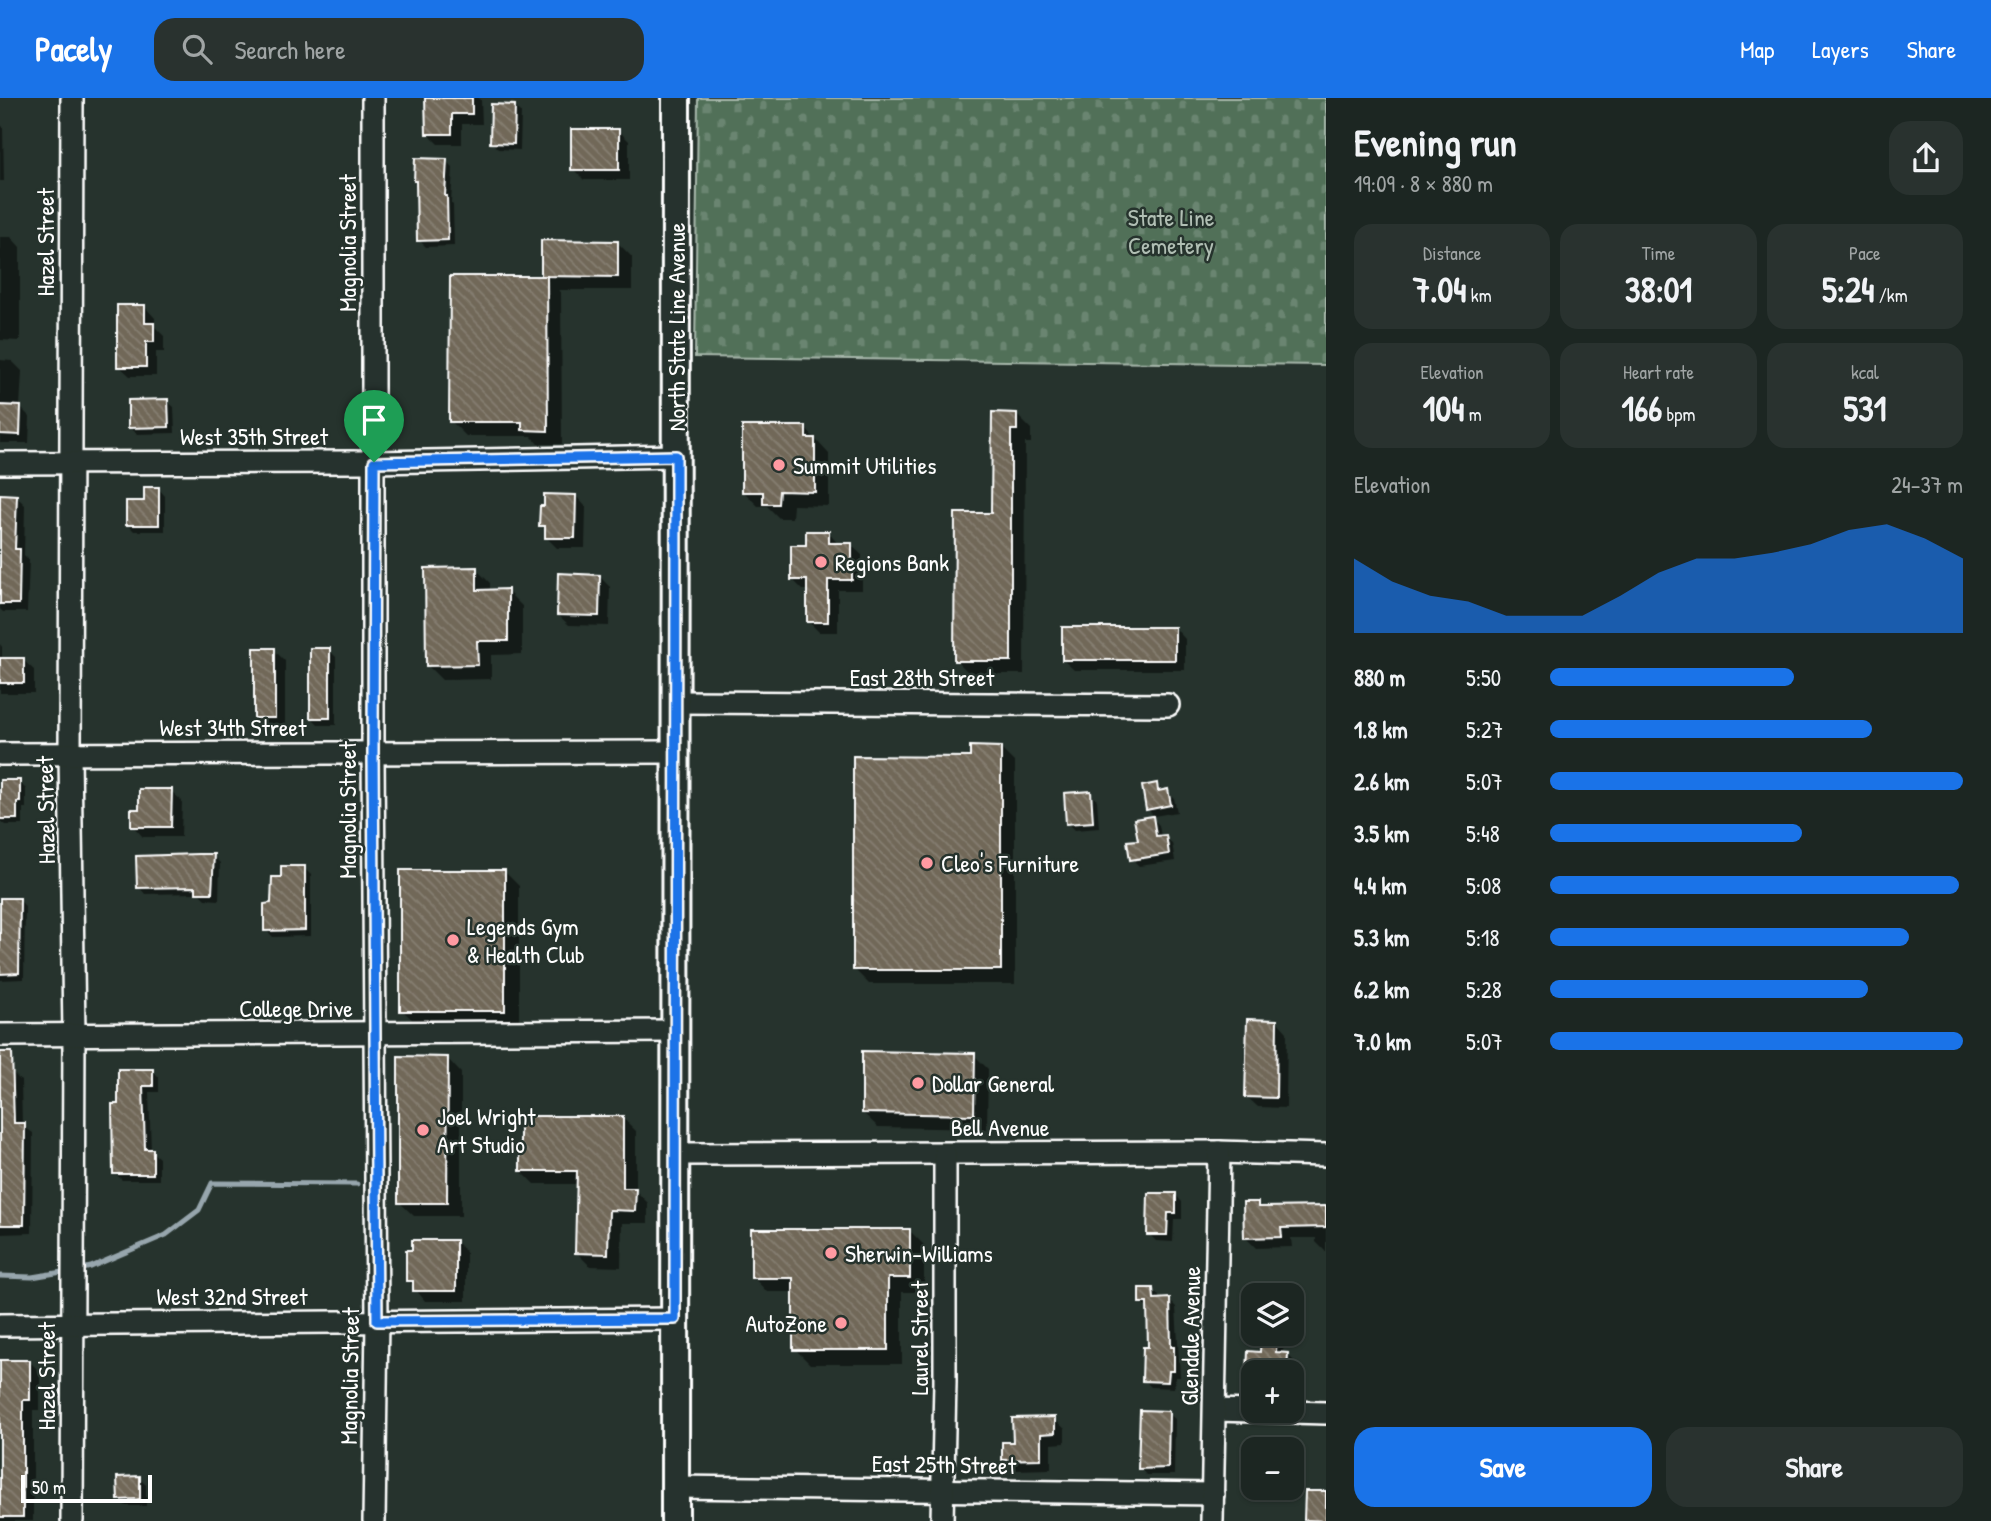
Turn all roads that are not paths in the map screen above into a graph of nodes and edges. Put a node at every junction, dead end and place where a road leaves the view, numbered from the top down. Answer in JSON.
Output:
{"nodes":[{"id":1,"x":72,"y":98,"type":"edge"},
{"id":2,"x":373,"y":98,"type":"edge"},
{"id":3,"x":676,"y":98,"type":"edge"},
{"id":4,"x":676,"y":456,"type":"junction"},
{"id":5,"x":374,"y":462,"type":"junction"},
{"id":6,"x":0,"y":463,"type":"edge"},
{"id":7,"x":70,"y":463,"type":"junction"},
{"id":8,"x":675,"y":702,"type":"junction"},
{"id":9,"x":1168,"y":705,"type":"dead end"},
{"id":10,"x":675,"y":752,"type":"junction"},
{"id":11,"x":373,"y":753,"type":"junction"},
{"id":12,"x":0,"y":754,"type":"edge"},
{"id":13,"x":70,"y":754,"type":"junction"},
{"id":14,"x":675,"y":1031,"type":"junction"},
{"id":15,"x":74,"y":1034,"type":"junction"},
{"id":16,"x":375,"y":1034,"type":"junction"},
{"id":17,"x":0,"y":1035,"type":"edge"},
{"id":18,"x":1219,"y":1152,"type":"junction"},
{"id":19,"x":675,"y":1154,"type":"junction"},
{"id":20,"x":945,"y":1154,"type":"junction"},
{"id":21,"x":1326,"y":1155,"type":"edge"},
{"id":22,"x":675,"y":1319,"type":"junction"},
{"id":23,"x":377,"y":1321,"type":"junction"},
{"id":24,"x":73,"y":1324,"type":"junction"},
{"id":25,"x":0,"y":1325,"type":"edge"},
{"id":26,"x":1215,"y":1410,"type":"junction"},
{"id":27,"x":1326,"y":1413,"type":"edge"},
{"id":28,"x":675,"y":1487,"type":"junction"},
{"id":29,"x":942,"y":1491,"type":"junction"},
{"id":30,"x":1213,"y":1494,"type":"junction"},
{"id":31,"x":72,"y":1521,"type":"edge"},
{"id":32,"x":374,"y":1521,"type":"edge"},
{"id":33,"x":675,"y":1521,"type":"edge"},
{"id":34,"x":942,"y":1521,"type":"edge"},
{"id":35,"x":1212,"y":1521,"type":"edge"}],
"edges":[{"from":1,"to":7,"type":"street","name":"Hazel Street"},
{"from":2,"to":5,"type":"street","name":"Magnolia Street"},
{"from":3,"to":4,"type":"main road","name":"North State Line Avenue"},
{"from":4,"to":5,"type":"street","name":"West 35th Street"},
{"from":4,"to":8,"type":"main road","name":"North State Line Avenue"},
{"from":5,"to":7,"type":"street","name":"West 35th Street"},
{"from":5,"to":11,"type":"street","name":"Magnolia Street"},
{"from":6,"to":7,"type":"street","name":"West 35th Street"},
{"from":7,"to":13,"type":"street","name":"Hazel Street"},
{"from":8,"to":9,"type":"street","name":"East 28th Street"},
{"from":8,"to":10,"type":"main road","name":"North State Line Avenue"},
{"from":10,"to":11,"type":"street","name":"West 34th Street"},
{"from":10,"to":14,"type":"main road","name":"North State Line Avenue"},
{"from":11,"to":13,"type":"street","name":"West 34th Street"},
{"from":11,"to":16,"type":"street","name":"Magnolia Street"},
{"from":12,"to":13,"type":"street","name":"West 34th Street"},
{"from":13,"to":15,"type":"street","name":"Hazel Street"},
{"from":14,"to":16,"type":"street","name":"College Drive"},
{"from":14,"to":19,"type":"main road","name":"North State Line Avenue"},
{"from":15,"to":16,"type":"street","name":"College Drive"},
{"from":15,"to":17,"type":"street","name":"College Drive"},
{"from":15,"to":24,"type":"street","name":"Hazel Street"},
{"from":16,"to":23,"type":"street","name":"Magnolia Street"},
{"from":18,"to":20,"type":"street","name":"Bell Avenue"},
{"from":18,"to":21,"type":"street","name":"Bell Avenue"},
{"from":18,"to":26,"type":"street","name":"Glendale Avenue"},
{"from":19,"to":20,"type":"street","name":"Bell Avenue"},
{"from":19,"to":22,"type":"main road","name":"North State Line Avenue"},
{"from":20,"to":29,"type":"street","name":"Laurel Street"},
{"from":22,"to":23,"type":"street","name":"West 32nd Street"},
{"from":22,"to":28,"type":"main road","name":"North State Line Avenue"},
{"from":23,"to":24,"type":"street","name":"West 32nd Street"},
{"from":23,"to":32,"type":"street","name":"Magnolia Street"},
{"from":24,"to":25,"type":"street","name":"West 32nd Street"},
{"from":24,"to":31,"type":"street","name":"Hazel Street"},
{"from":26,"to":27,"type":"street"},
{"from":26,"to":30,"type":"street","name":"Glendale Avenue"},
{"from":28,"to":29,"type":"street","name":"East 25th Street"},
{"from":28,"to":33,"type":"main road","name":"North State Line Avenue"},
{"from":29,"to":30,"type":"street","name":"East 25th Street"},
{"from":29,"to":34,"type":"street","name":"Laurel Street"},
{"from":30,"to":35,"type":"street","name":"Glendale Avenue"}]}
